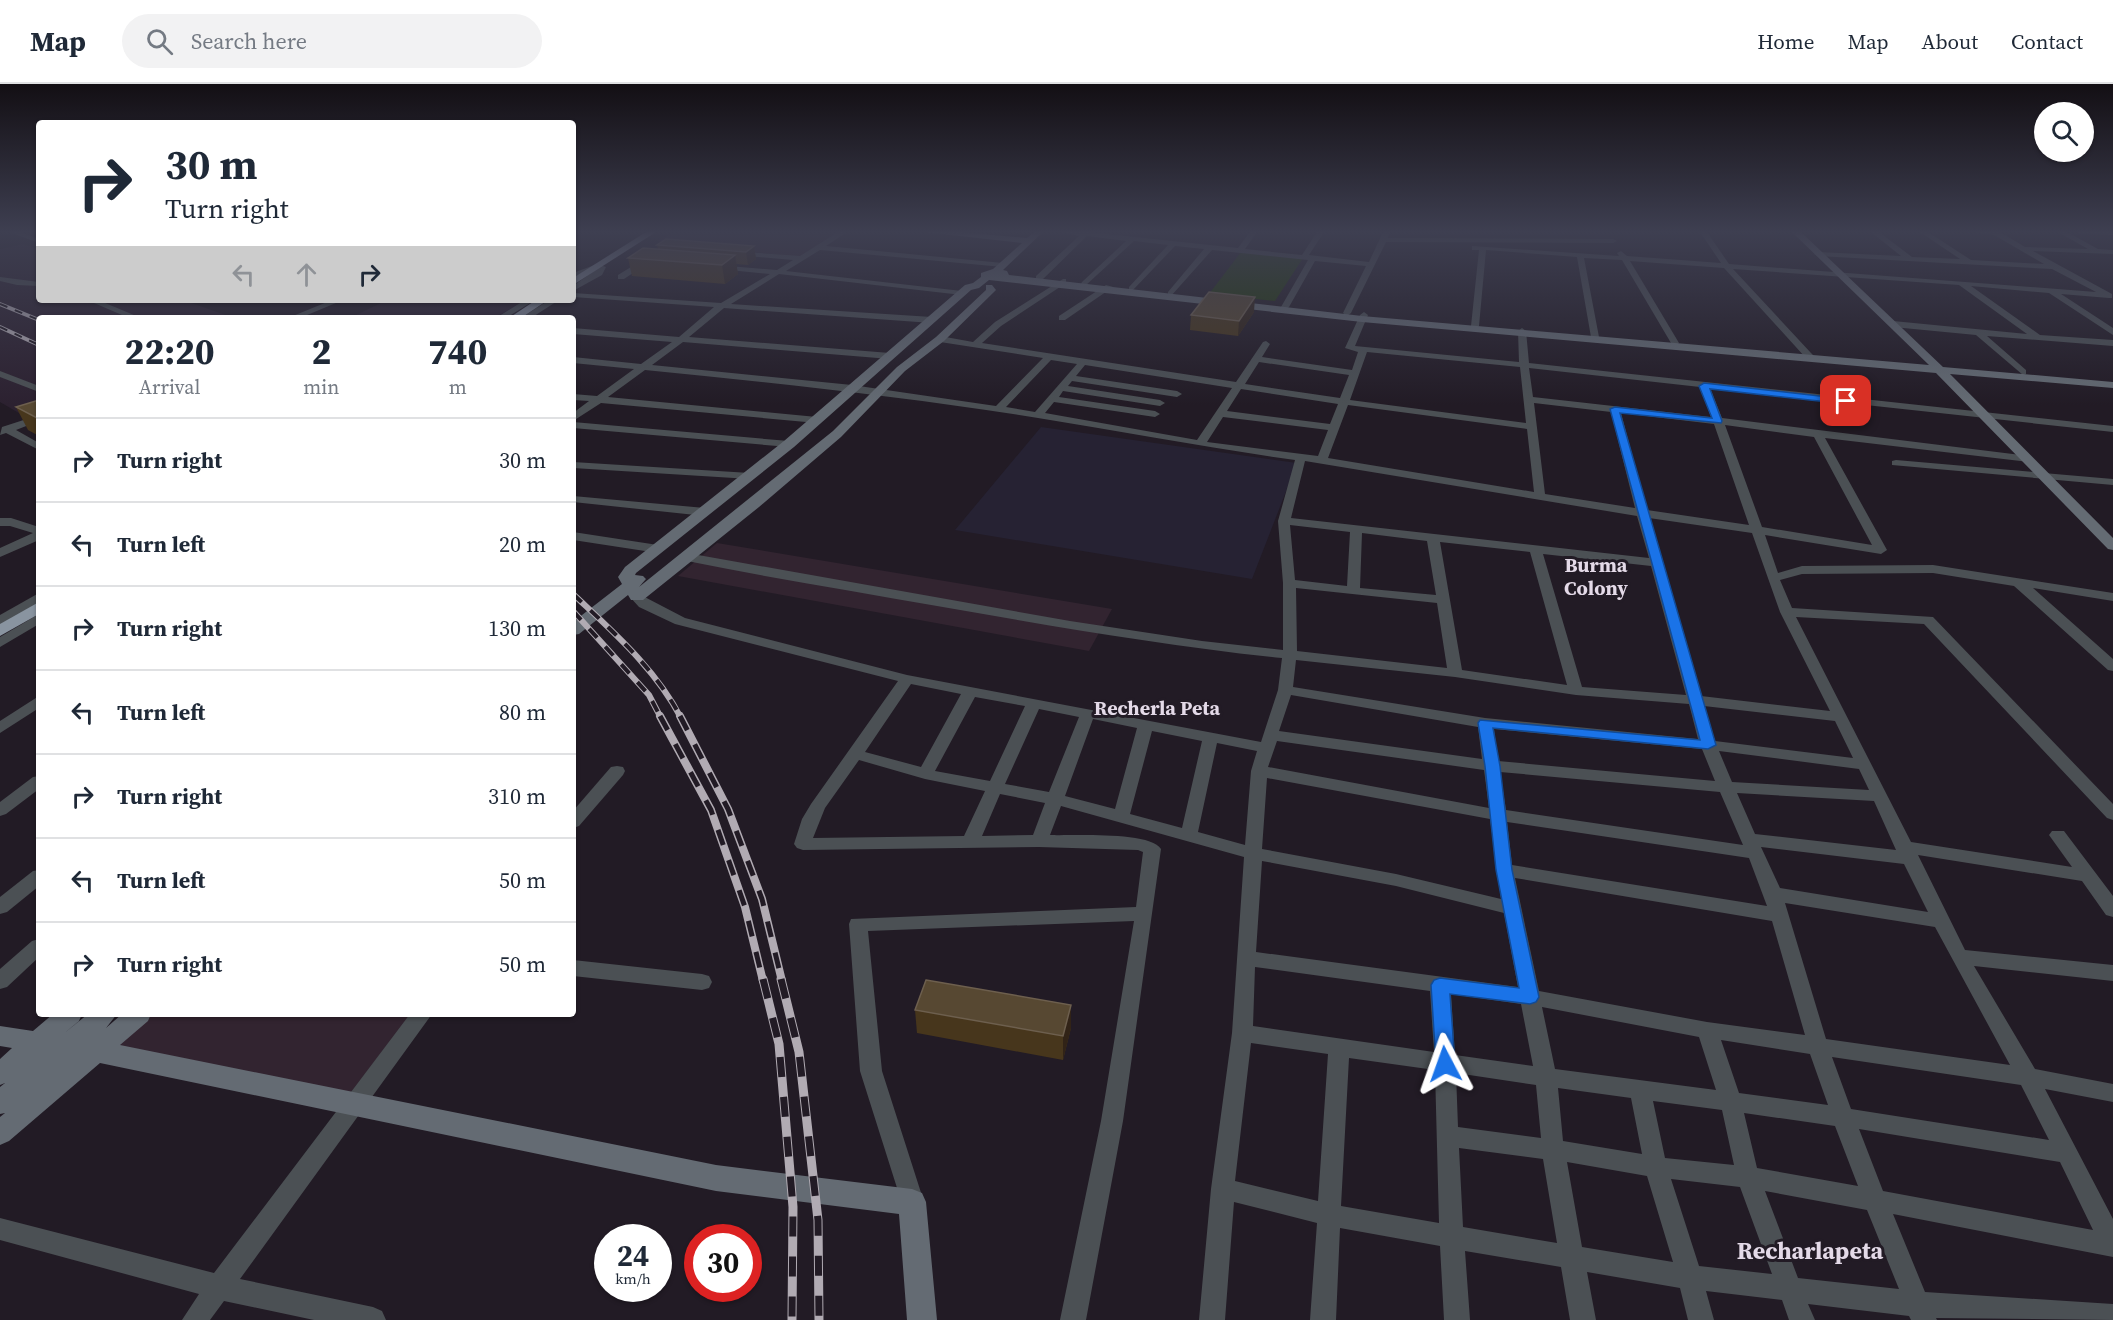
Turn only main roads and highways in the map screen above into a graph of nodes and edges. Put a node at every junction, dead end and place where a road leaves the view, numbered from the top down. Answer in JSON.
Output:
{"nodes":[{"id":1,"x":538,"y":303,"type":"edge"},
{"id":2,"x":519,"y":315,"type":"edge"},
{"id":3,"x":36,"y":609,"type":"edge"},
{"id":4,"x":0,"y":631,"type":"edge"}],
"edges":[{"from":1,"to":2,"type":"highway"},
{"from":3,"to":4,"type":"highway"}]}
